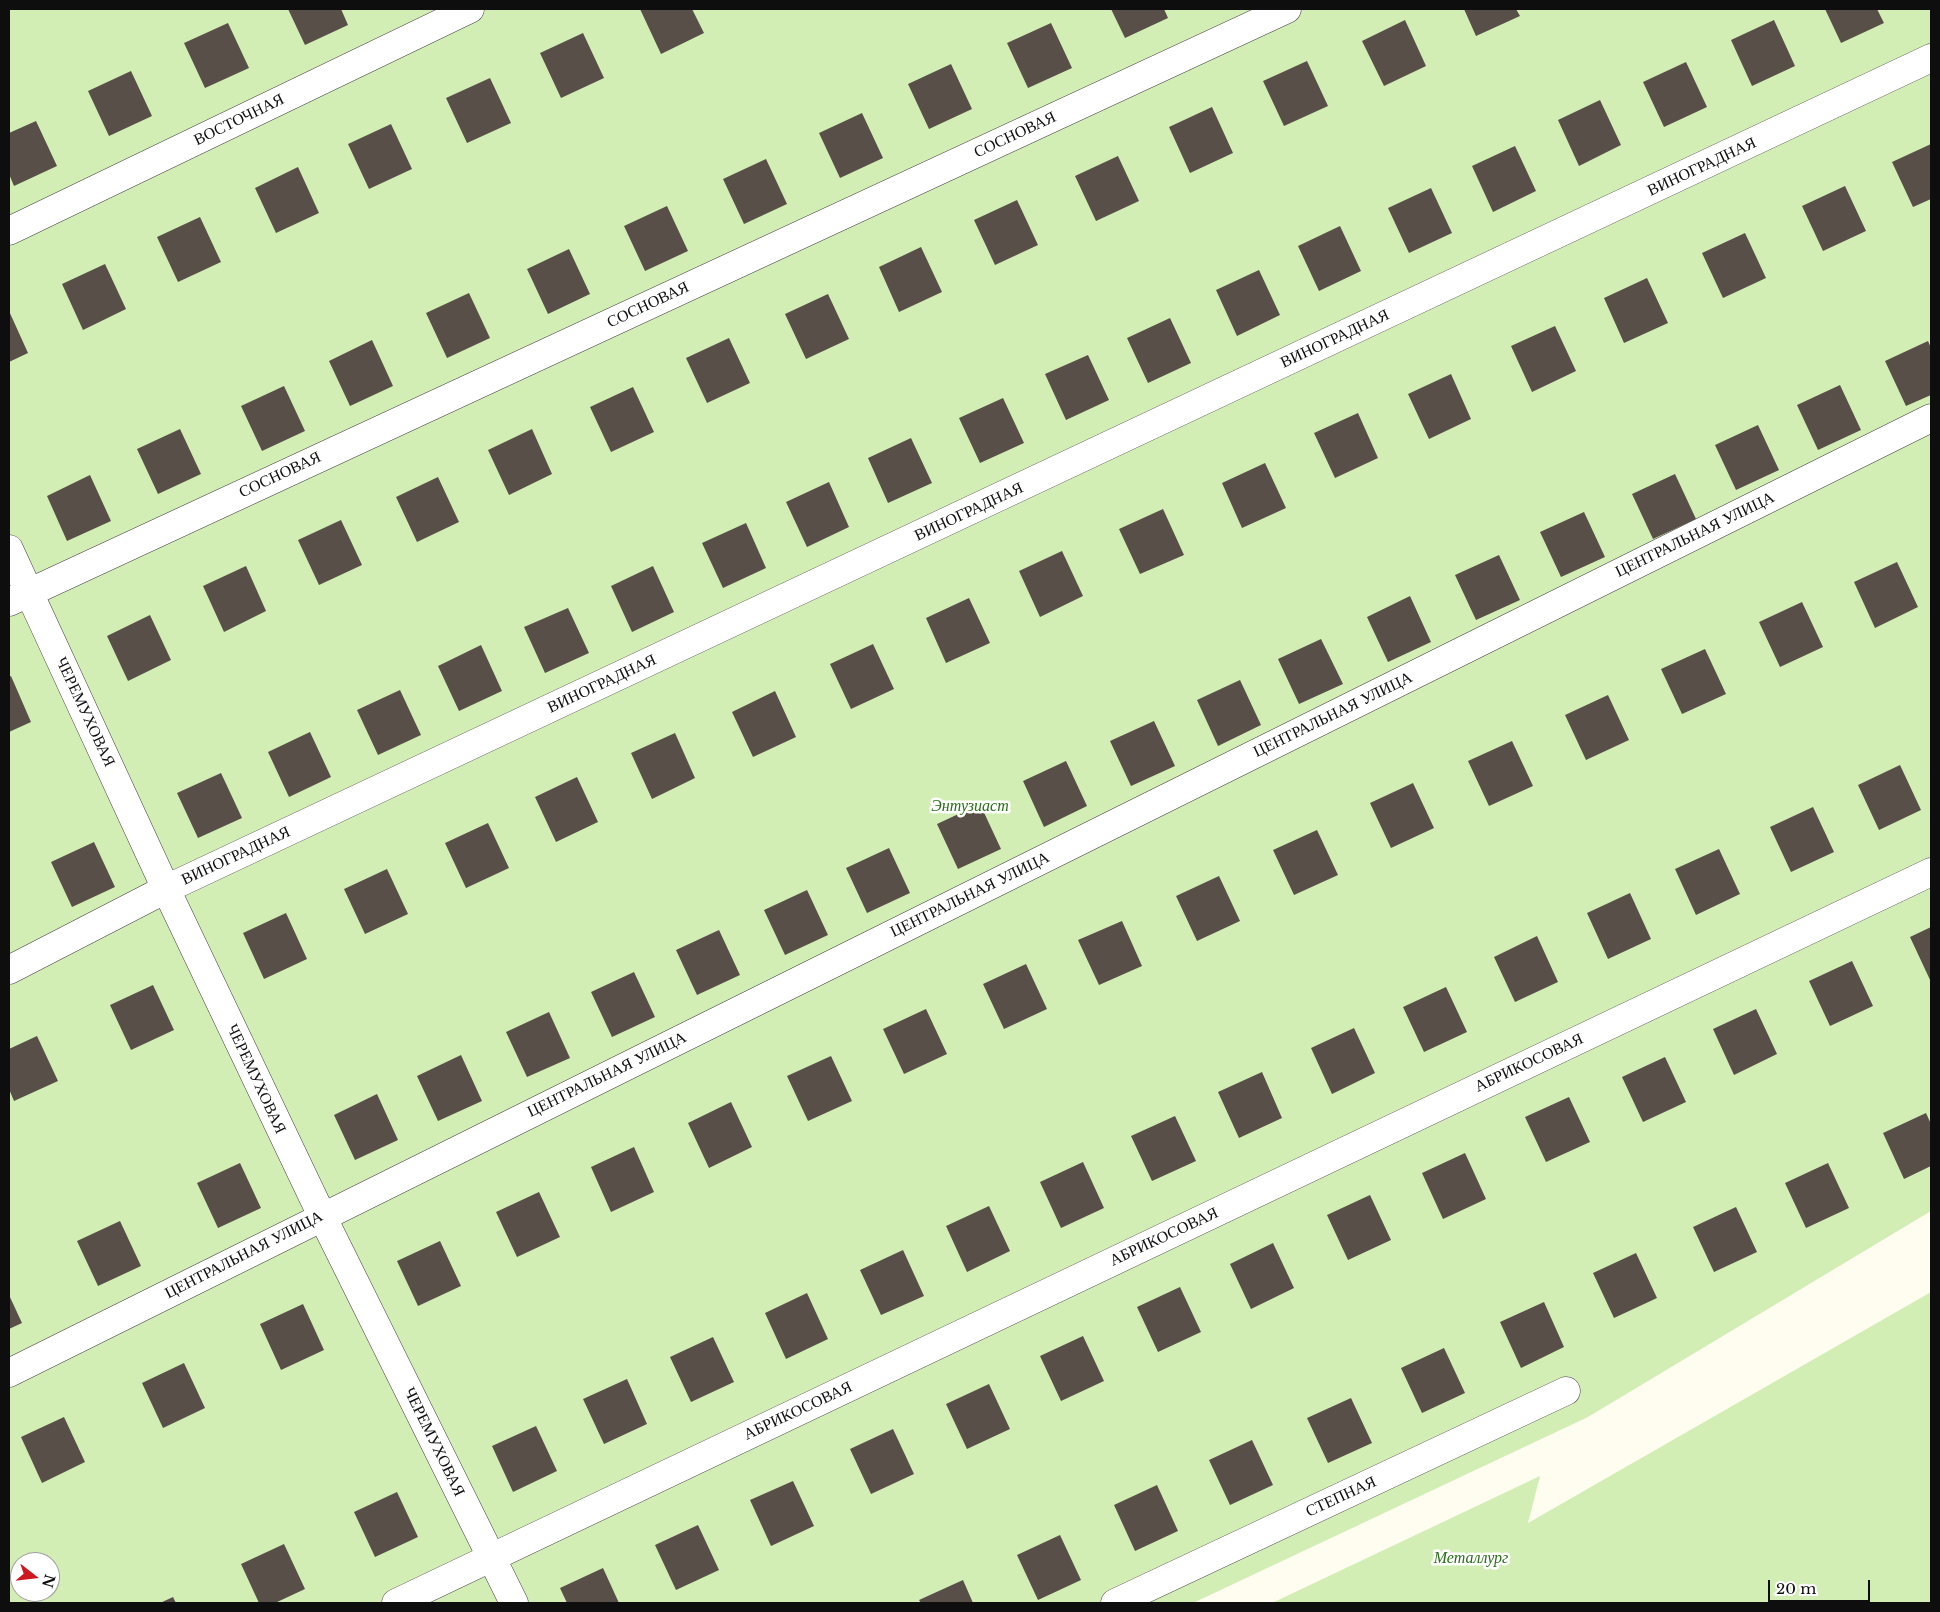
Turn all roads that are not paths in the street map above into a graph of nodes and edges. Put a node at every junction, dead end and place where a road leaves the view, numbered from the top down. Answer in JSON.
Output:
{"nodes":[{"id":1,"x":470,"y":9,"type":"edge"},
{"id":2,"x":1287,"y":9,"type":"edge"},
{"id":3,"x":1931,"y":58,"type":"edge"},
{"id":4,"x":9,"y":231,"type":"edge"},
{"id":5,"x":1931,"y":418,"type":"edge"},
{"id":6,"x":9,"y":549,"type":"edge"},
{"id":7,"x":19,"y":597,"type":"edge"},
{"id":8,"x":1931,"y":872,"type":"edge"},
{"id":9,"x":166,"y":889,"type":"junction"},
{"id":10,"x":9,"y":970,"type":"edge"},
{"id":11,"x":322,"y":1216,"type":"junction"},
{"id":12,"x":9,"y":1372,"type":"edge"},
{"id":13,"x":1566,"y":1391,"type":"dead end"},
{"id":14,"x":491,"y":1557,"type":"junction"},
{"id":15,"x":396,"y":1603,"type":"edge"},
{"id":16,"x":514,"y":1603,"type":"edge"},
{"id":17,"x":1115,"y":1603,"type":"edge"}],
"edges":[{"from":1,"to":4,"type":"street","name":"ВОСТОЧНАЯ"},
{"from":2,"to":7,"type":"street","name":"СОСНОВАЯ"},
{"from":3,"to":9,"type":"street","name":"ВИНОГРАДНАЯ"},
{"from":5,"to":11,"type":"street","name":"ЦЕНТРАЛЬНАЯ УЛИЦА"},
{"from":6,"to":7,"type":"street","name":"ЧЕРЕМУХОВАЯ"},
{"from":7,"to":9,"type":"street","name":"ЧЕРЕМУХОВАЯ"},
{"from":8,"to":14,"type":"street","name":"АБРИКОСОВАЯ"},
{"from":9,"to":10,"type":"street","name":"ВИНОГРАДНАЯ"},
{"from":9,"to":11,"type":"street","name":"ЧЕРЕМУХОВАЯ"},
{"from":11,"to":12,"type":"street","name":"ЦЕНТРАЛЬНАЯ УЛИЦА"},
{"from":11,"to":14,"type":"street","name":"ЧЕРЕМУХОВАЯ"},
{"from":13,"to":17,"type":"street","name":"СТЕПНАЯ"},
{"from":14,"to":15,"type":"street","name":"АБРИКОСОВАЯ"},
{"from":14,"to":16,"type":"street","name":"ЧЕРЕМУХОВАЯ"}]}
